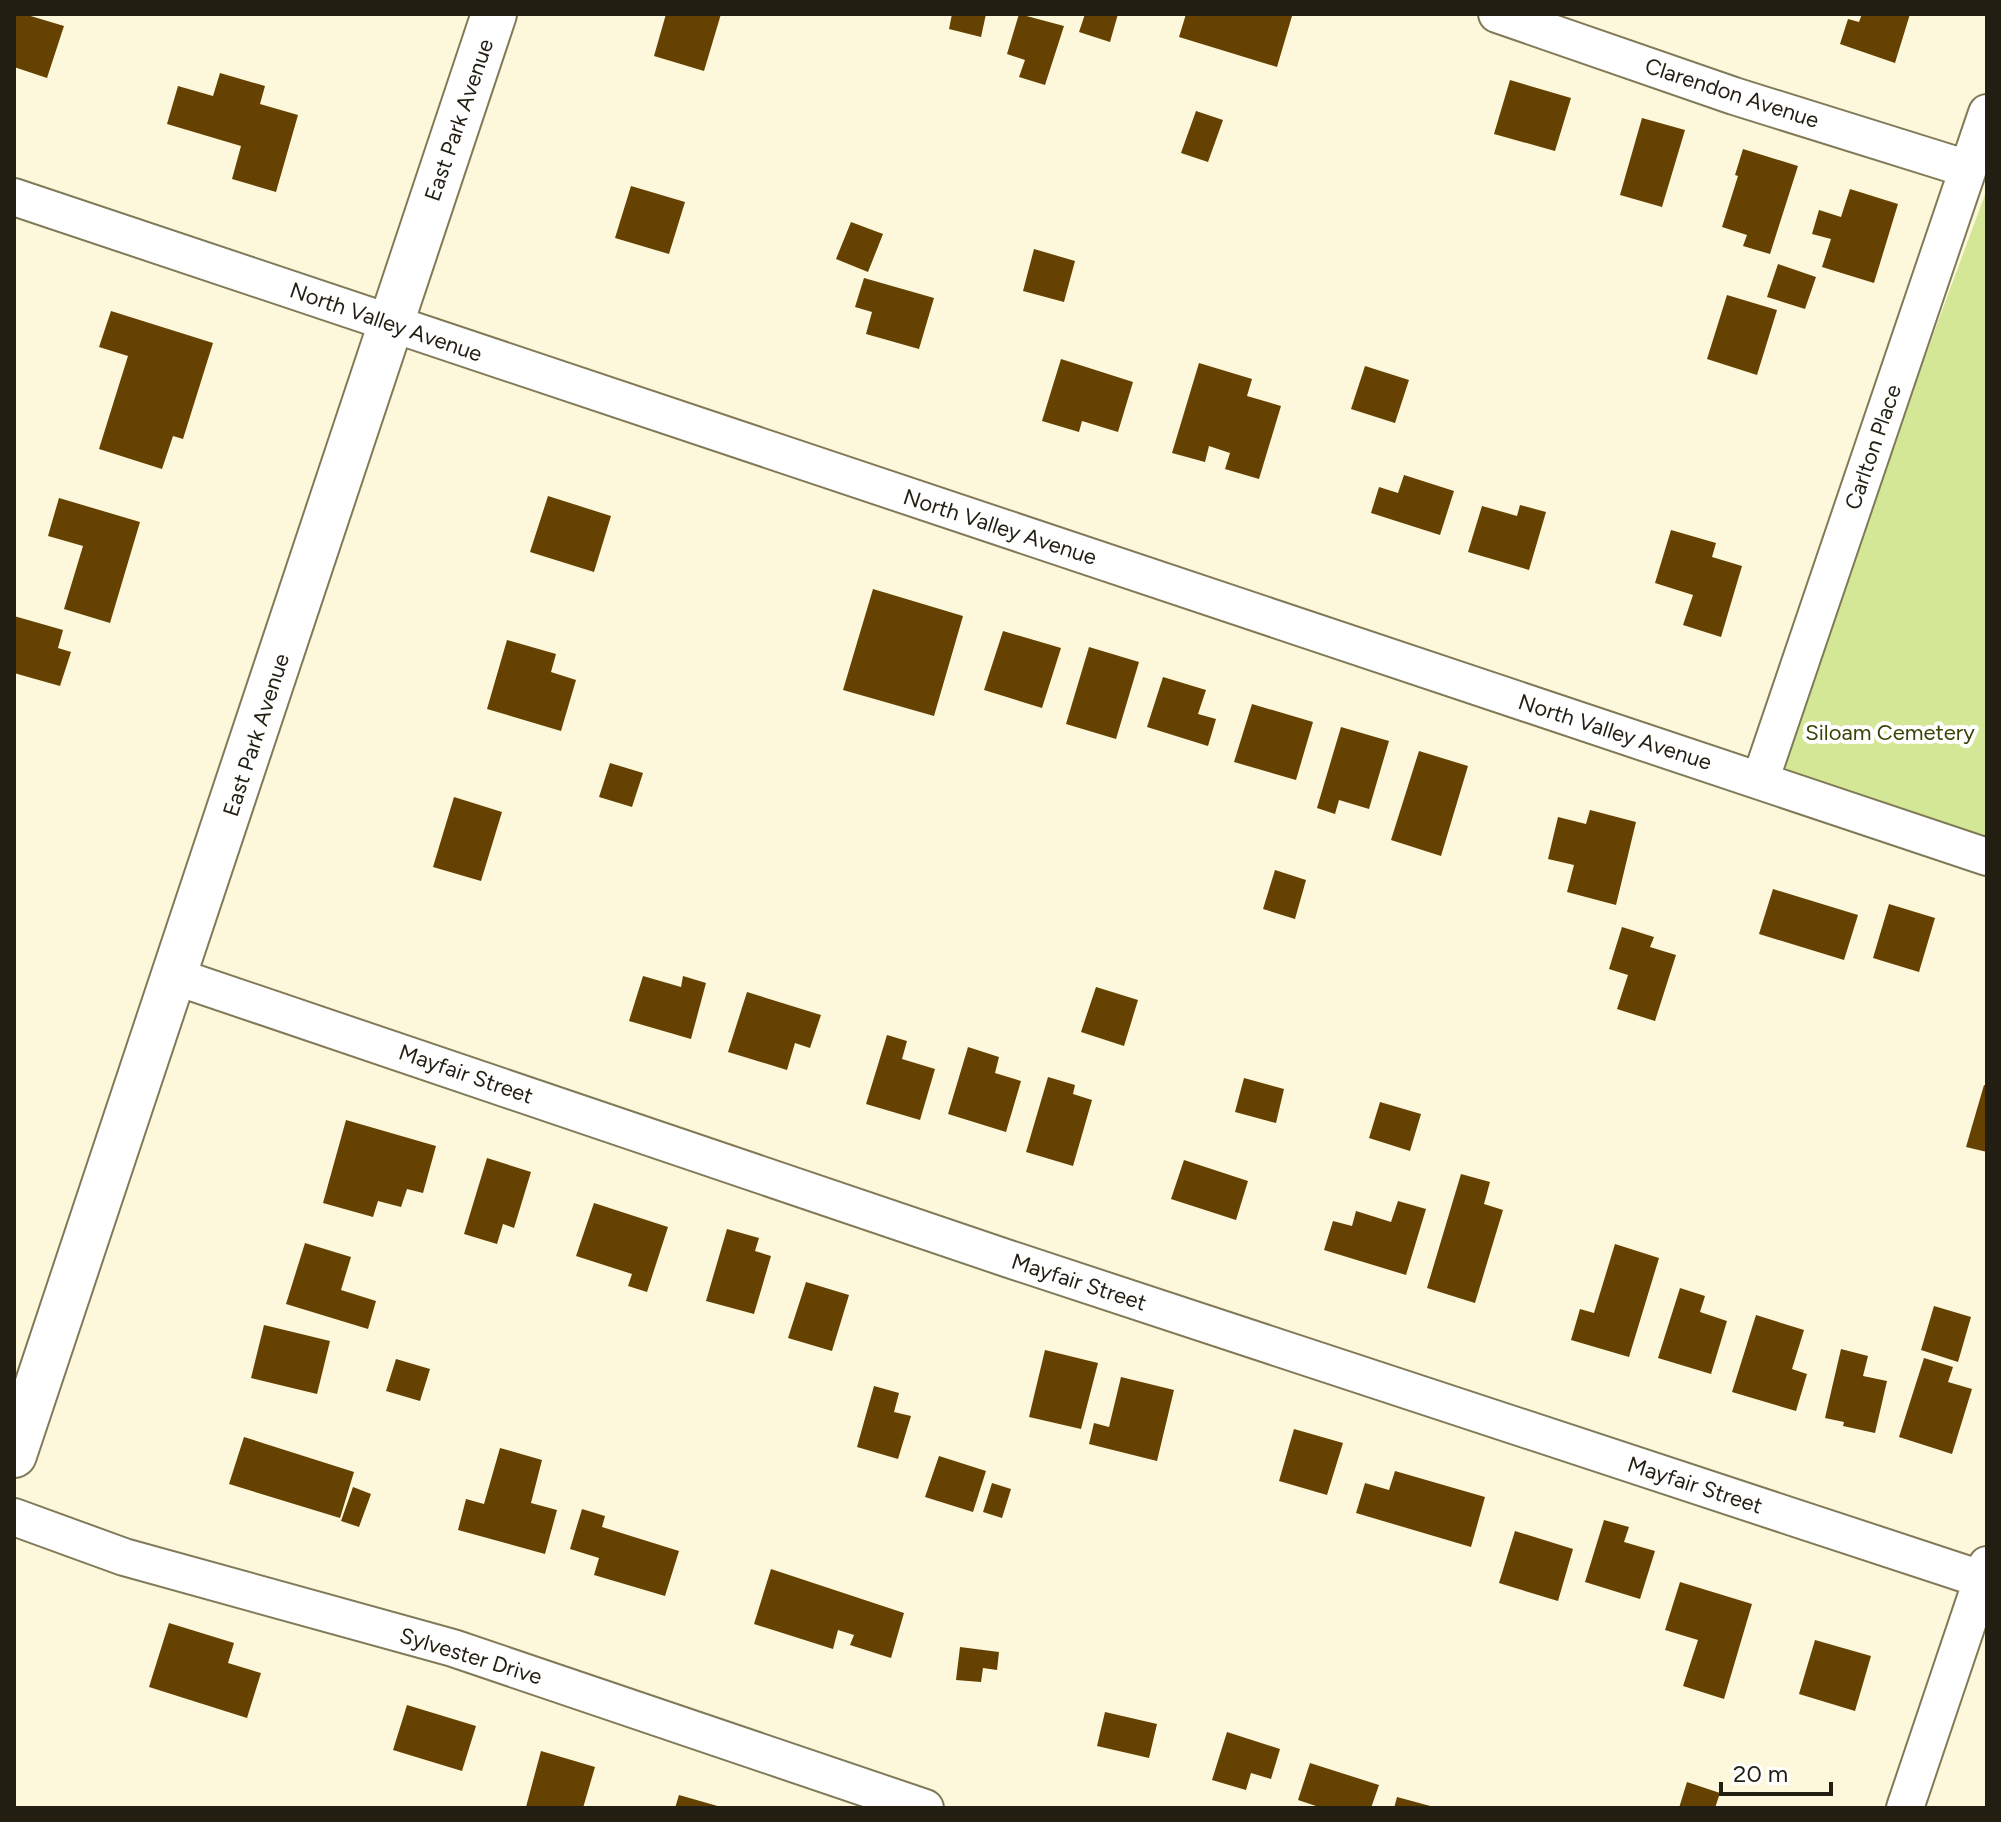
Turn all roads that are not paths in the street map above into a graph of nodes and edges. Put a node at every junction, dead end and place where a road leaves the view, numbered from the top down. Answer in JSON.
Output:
{"nodes":[{"id":1,"x":494,"y":14,"type":"edge"},
{"id":2,"x":1497,"y":14,"type":"edge"},
{"id":3,"x":1987,"y":113,"type":"edge"},
{"id":4,"x":1968,"y":169,"type":"junction"},
{"id":5,"x":14,"y":197,"type":"edge"},
{"id":6,"x":390,"y":323,"type":"junction"},
{"id":7,"x":1760,"y":781,"type":"junction"},
{"id":8,"x":1987,"y":857,"type":"edge"},
{"id":9,"x":174,"y":976,"type":"junction"},
{"id":10,"x":14,"y":1455,"type":"edge"},
{"id":11,"x":14,"y":1517,"type":"edge"},
{"id":12,"x":1985,"y":1575,"type":"edge"},
{"id":13,"x":925,"y":1808,"type":"edge"},
{"id":14,"x":1905,"y":1808,"type":"edge"}],
"edges":[{"from":1,"to":6,"type":"main road","name":"East Park Avenue"},
{"from":2,"to":4,"type":"street","name":"Clarendon Avenue"},
{"from":3,"to":4,"type":"street","name":"Carlton Place"},
{"from":4,"to":7,"type":"street","name":"Carlton Place"},
{"from":5,"to":6,"type":"street","name":"North Valley Avenue"},
{"from":6,"to":7,"type":"street","name":"North Valley Avenue"},
{"from":6,"to":9,"type":"main road","name":"East Park Avenue"},
{"from":7,"to":8,"type":"street","name":"North Valley Avenue"},
{"from":9,"to":10,"type":"main road","name":"East Park Avenue"},
{"from":9,"to":12,"type":"street","name":"Mayfair Street"},
{"from":11,"to":13,"type":"street","name":"Sylvester Drive"},
{"from":12,"to":14,"type":"street"}]}
